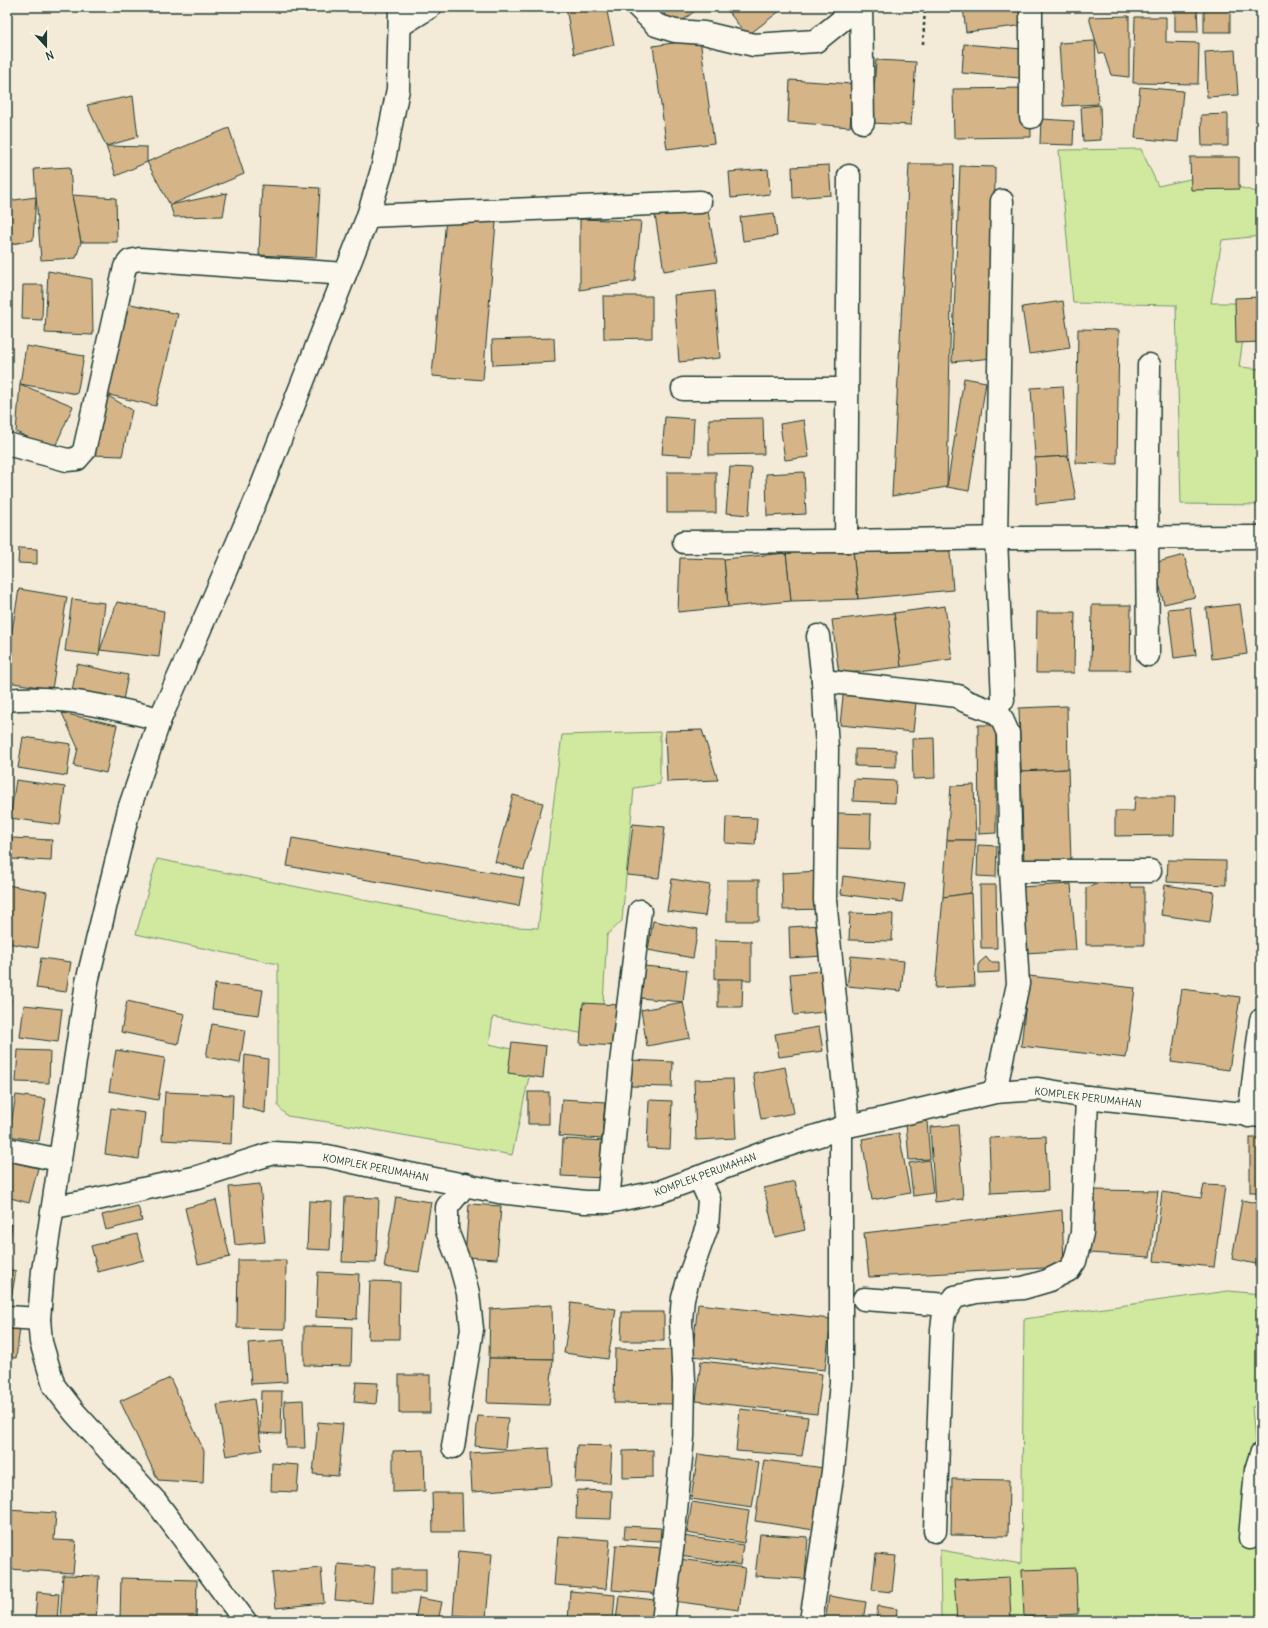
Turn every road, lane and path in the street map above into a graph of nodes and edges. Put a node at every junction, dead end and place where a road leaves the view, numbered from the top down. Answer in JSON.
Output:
{"nodes":[{"id":1,"x":430,"y":7,"type":"edge"},
{"id":2,"x":638,"y":7,"type":"edge"},
{"id":3,"x":858,"y":7,"type":"edge"},
{"id":4,"x":861,"y":7,"type":"edge"},
{"id":5,"x":925,"y":7,"type":"edge"},
{"id":6,"x":1031,"y":7,"type":"edge"},
{"id":7,"x":400,"y":16,"type":"edge"},
{"id":8,"x":923,"y":44,"type":"dead end"},
{"id":9,"x":1031,"y":117,"type":"dead end"},
{"id":10,"x":863,"y":122,"type":"dead end"},
{"id":11,"x":849,"y":176,"type":"dead end"},
{"id":12,"x":1002,"y":201,"type":"dead end"},
{"id":13,"x":700,"y":202,"type":"dead end"},
{"id":14,"x":368,"y":216,"type":"junction"},
{"id":15,"x":345,"y":274,"type":"junction"},
{"id":16,"x":1149,"y":365,"type":"dead end"},
{"id":17,"x":683,"y":389,"type":"dead end"},
{"id":18,"x":847,"y":389,"type":"junction"},
{"id":19,"x":7,"y":444,"type":"edge"},
{"id":20,"x":1147,"y":537,"type":"junction"},
{"id":21,"x":1261,"y":537,"type":"edge"},
{"id":22,"x":996,"y":538,"type":"junction"},
{"id":23,"x":846,"y":541,"type":"junction"},
{"id":24,"x":684,"y":542,"type":"dead end"},
{"id":25,"x":818,"y":636,"type":"dead end"},
{"id":26,"x":1148,"y":655,"type":"dead end"},
{"id":27,"x":823,"y":681,"type":"junction"},
{"id":28,"x":7,"y":700,"type":"edge"},
{"id":29,"x":1003,"y":700,"type":"dead end"},
{"id":30,"x":160,"y":719,"type":"junction"},
{"id":31,"x":1011,"y":871,"type":"junction"},
{"id":32,"x":1150,"y":871,"type":"dead end"},
{"id":33,"x":640,"y":911,"type":"dead end"},
{"id":34,"x":1261,"y":1020,"type":"edge"},
{"id":35,"x":995,"y":1092,"type":"junction"},
{"id":36,"x":1087,"y":1097,"type":"junction"},
{"id":37,"x":1255,"y":1116,"type":"edge"},
{"id":38,"x":844,"y":1127,"type":"junction"},
{"id":39,"x":7,"y":1149,"type":"edge"},
{"id":40,"x":59,"y":1160,"type":"junction"},
{"id":41,"x":699,"y":1177,"type":"junction"},
{"id":42,"x":466,"y":1184,"type":"junction"},
{"id":43,"x":608,"y":1202,"type":"junction"},
{"id":44,"x":54,"y":1207,"type":"junction"},
{"id":45,"x":864,"y":1299,"type":"dead end"},
{"id":46,"x":949,"y":1305,"type":"junction"},
{"id":47,"x":7,"y":1317,"type":"edge"},
{"id":48,"x":39,"y":1319,"type":"junction"},
{"id":49,"x":453,"y":1447,"type":"dead end"},
{"id":50,"x":1261,"y":1454,"type":"edge"},
{"id":51,"x":935,"y":1531,"type":"dead end"},
{"id":52,"x":1250,"y":1538,"type":"dead end"},
{"id":53,"x":245,"y":1621,"type":"edge"},
{"id":54,"x":663,"y":1621,"type":"edge"},
{"id":55,"x":811,"y":1621,"type":"edge"}],
"edges":[{"from":1,"to":7,"type":"street"},
{"from":2,"to":3,"type":"street"},
{"from":4,"to":10,"type":"street"},
{"from":5,"to":8,"type":"path"},
{"from":6,"to":9,"type":"street"},
{"from":7,"to":14,"type":"street"},
{"from":11,"to":18,"type":"street"},
{"from":12,"to":22,"type":"street"},
{"from":13,"to":14,"type":"street"},
{"from":14,"to":15,"type":"street"},
{"from":15,"to":19,"type":"street"},
{"from":15,"to":30,"type":"street"},
{"from":16,"to":20,"type":"street"},
{"from":17,"to":18,"type":"street"},
{"from":18,"to":23,"type":"street"},
{"from":20,"to":21,"type":"street"},
{"from":20,"to":22,"type":"street"},
{"from":20,"to":26,"type":"street"},
{"from":22,"to":23,"type":"street"},
{"from":22,"to":29,"type":"street"},
{"from":23,"to":24,"type":"street"},
{"from":25,"to":27,"type":"street"},
{"from":27,"to":31,"type":"street"},
{"from":27,"to":38,"type":"street"},
{"from":28,"to":30,"type":"street"},
{"from":30,"to":40,"type":"street"},
{"from":31,"to":32,"type":"street"},
{"from":31,"to":35,"type":"street"},
{"from":33,"to":43,"type":"street"},
{"from":34,"to":37,"type":"street"},
{"from":35,"to":36,"type":"street","name":"KOMPLEK PERUMAHAN"},
{"from":35,"to":38,"type":"street","name":"KOMPLEK PERUMAHAN"},
{"from":36,"to":37,"type":"street","name":"KOMPLEK PERUMAHAN"},
{"from":36,"to":46,"type":"street"},
{"from":38,"to":41,"type":"street","name":"KOMPLEK PERUMAHAN"},
{"from":38,"to":55,"type":"street"},
{"from":39,"to":40,"type":"street"},
{"from":40,"to":44,"type":"street"},
{"from":41,"to":43,"type":"street","name":"KOMPLEK PERUMAHAN"},
{"from":41,"to":54,"type":"street"},
{"from":42,"to":43,"type":"street","name":"KOMPLEK PERUMAHAN"},
{"from":42,"to":44,"type":"street","name":"KOMPLEK PERUMAHAN"},
{"from":42,"to":49,"type":"street"},
{"from":44,"to":48,"type":"street"},
{"from":45,"to":46,"type":"street"},
{"from":46,"to":51,"type":"street"},
{"from":47,"to":48,"type":"street"},
{"from":48,"to":53,"type":"street"},
{"from":50,"to":52,"type":"street"}]}
